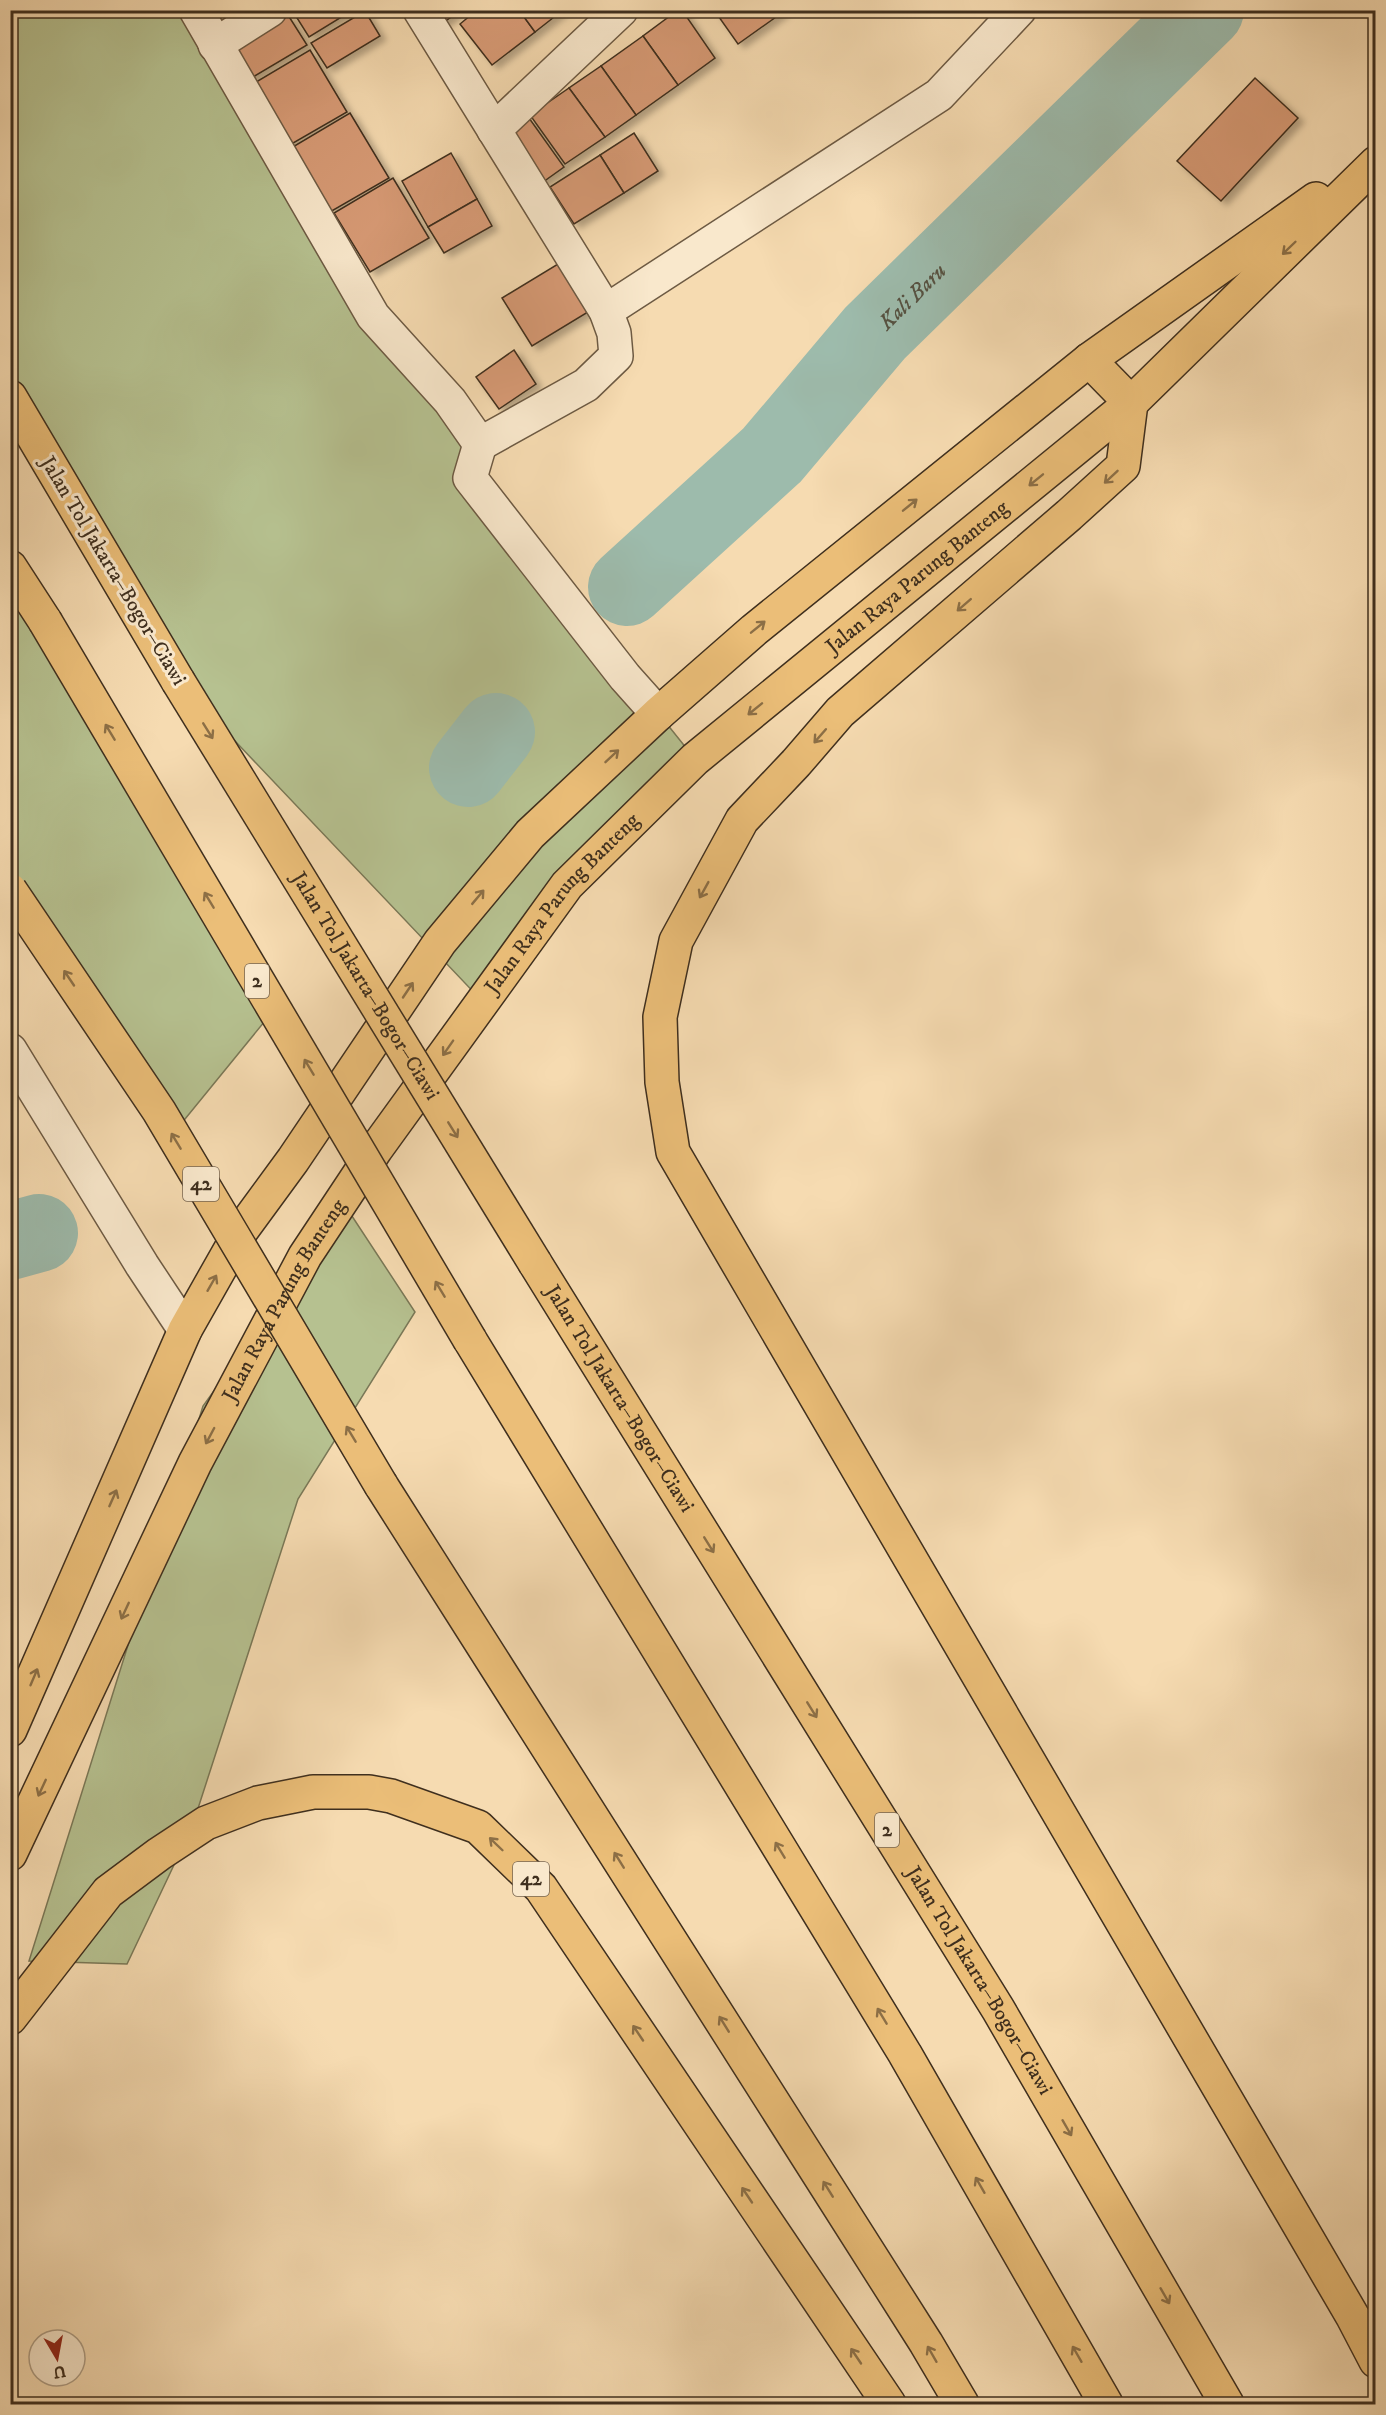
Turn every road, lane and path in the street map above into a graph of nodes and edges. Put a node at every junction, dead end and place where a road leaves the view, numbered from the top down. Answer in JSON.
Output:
{"nodes":[{"id":1,"x":196,"y":10,"type":"edge"},
{"id":2,"x":270,"y":10,"type":"edge"},
{"id":3,"x":420,"y":10,"type":"edge"},
{"id":4,"x":621,"y":10,"type":"edge"},
{"id":5,"x":1019,"y":10,"type":"edge"},
{"id":6,"x":214,"y":45,"type":"junction"},
{"id":7,"x":494,"y":130,"type":"junction"},
{"id":8,"x":1376,"y":156,"type":"edge"},
{"id":9,"x":1376,"y":163,"type":"edge"},
{"id":10,"x":606,"y":311,"type":"junction"},
{"id":11,"x":1089,"y":360,"type":"junction"},
{"id":12,"x":10,"y":397,"type":"edge"},
{"id":13,"x":1131,"y":403,"type":"junction"},
{"id":14,"x":480,"y":444,"type":"junction"},
{"id":15,"x":10,"y":567,"type":"edge"},
{"id":16,"x":658,"y":714,"type":"junction"},
{"id":17,"x":10,"y":890,"type":"edge"},
{"id":18,"x":10,"y":1050,"type":"edge"},
{"id":19,"x":185,"y":1330,"type":"junction"},
{"id":20,"x":10,"y":1730,"type":"edge"},
{"id":21,"x":10,"y":1854,"type":"edge"},
{"id":22,"x":10,"y":2018,"type":"edge"},
{"id":23,"x":1376,"y":2361,"type":"edge"},
{"id":24,"x":889,"y":2404,"type":"edge"},
{"id":25,"x":962,"y":2404,"type":"edge"},
{"id":26,"x":1106,"y":2404,"type":"edge"},
{"id":27,"x":1227,"y":2404,"type":"edge"}],
"edges":[{"from":1,"to":6,"type":"street"},
{"from":2,"to":6,"type":"street"},
{"from":3,"to":7,"type":"street"},
{"from":4,"to":7,"type":"street"},
{"from":5,"to":10,"type":"street"},
{"from":6,"to":14,"type":"street"},
{"from":7,"to":10,"type":"street"},
{"from":8,"to":11,"type":"main road"},
{"from":9,"to":13,"type":"main road","name":"Jalan Raya Parung Banteng","one_way":true},
{"from":10,"to":14,"type":"street"},
{"from":11,"to":13,"type":"main road"},
{"from":16,"to":11,"type":"main road","one_way":true},
{"from":12,"to":27,"type":"main road","name":"Jalan Tol Jakarta–Bogor–Ciawi","number":"2","one_way":true,"bridge":true},
{"from":13,"to":21,"type":"main road","name":"Jalan Raya Parung Banteng","one_way":true},
{"from":13,"to":23,"type":"main road","one_way":true},
{"from":14,"to":16,"type":"street"},
{"from":26,"to":15,"type":"main road","number":"2","one_way":true,"bridge":true},
{"from":19,"to":16,"type":"main road","one_way":true},
{"from":25,"to":17,"type":"main road","number":"42","one_way":true,"bridge":true},
{"from":18,"to":19,"type":"street"},
{"from":20,"to":19,"type":"main road","one_way":true},
{"from":24,"to":22,"type":"main road","number":"42","one_way":true}]}
